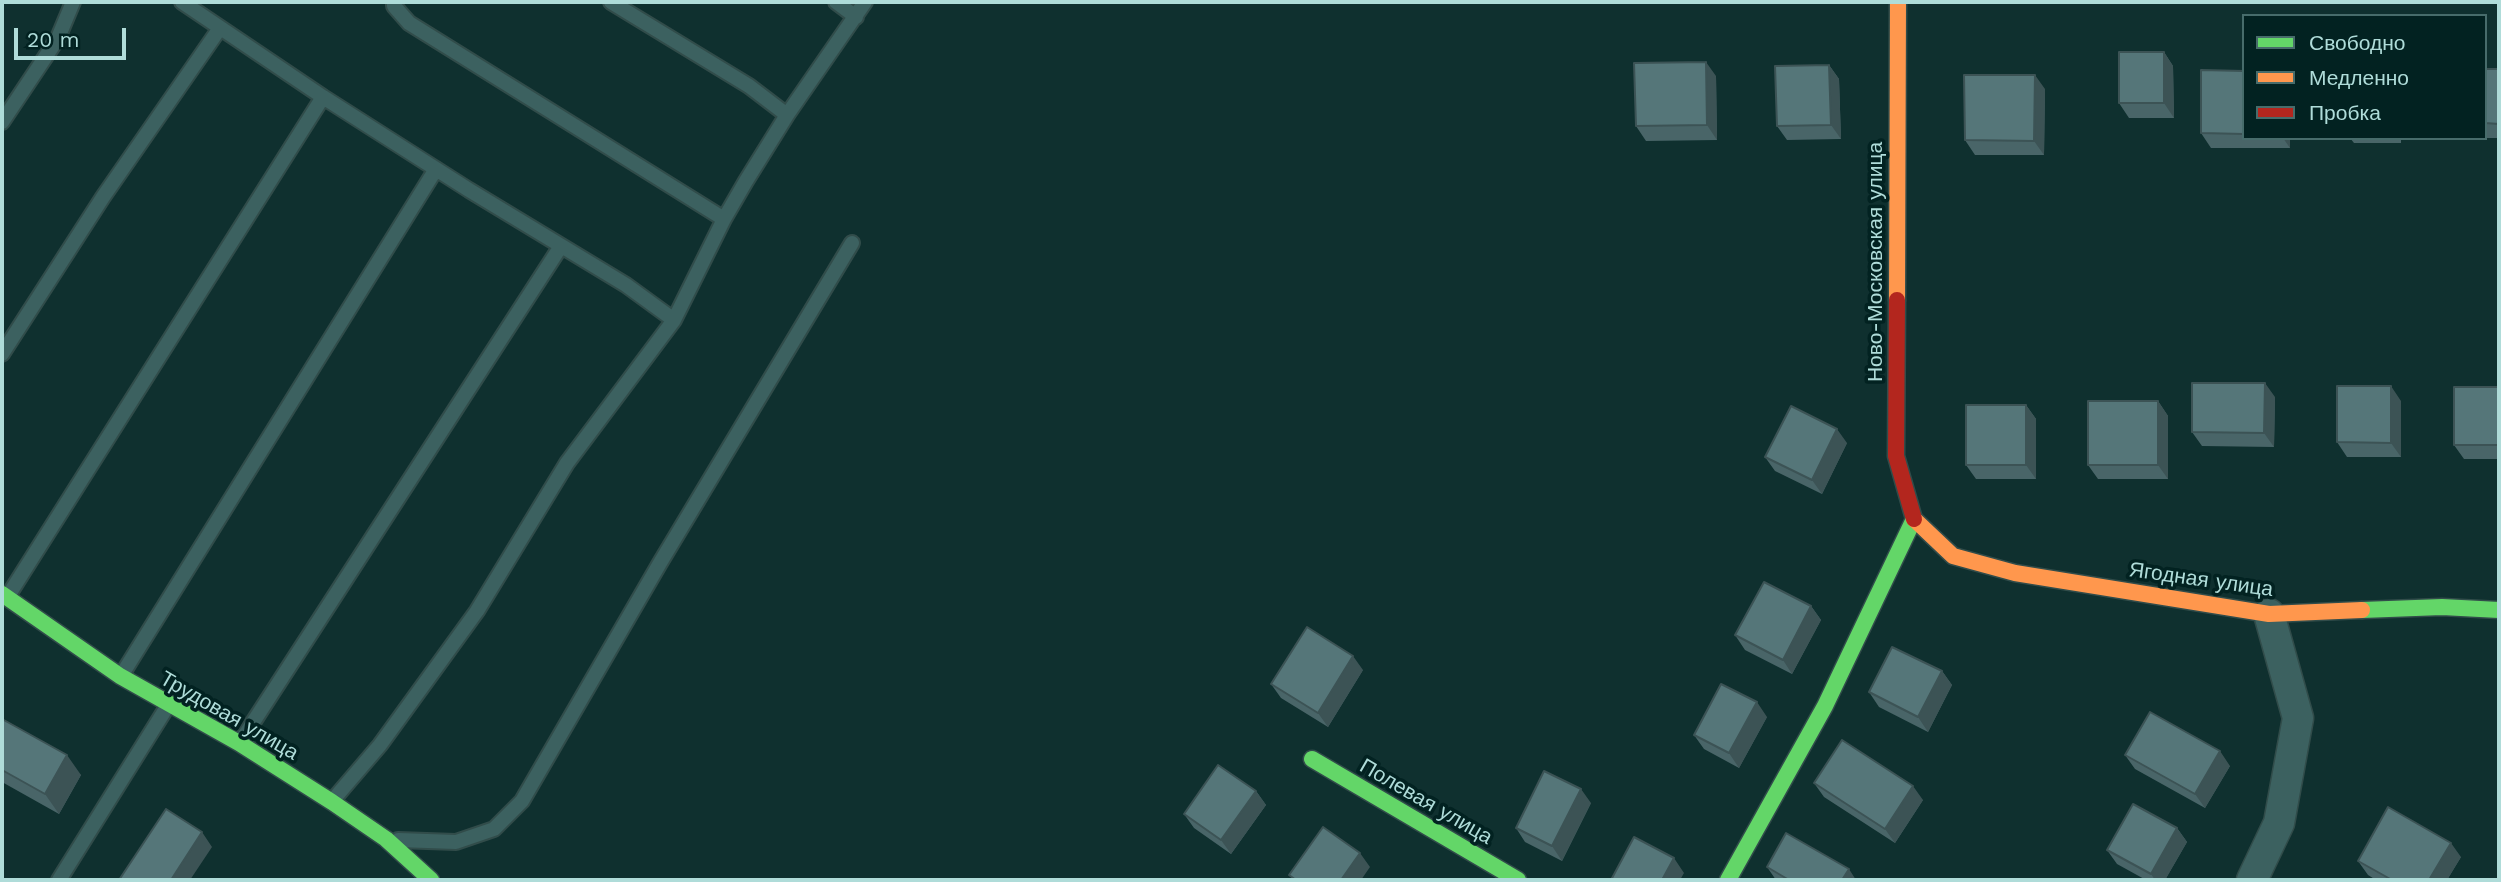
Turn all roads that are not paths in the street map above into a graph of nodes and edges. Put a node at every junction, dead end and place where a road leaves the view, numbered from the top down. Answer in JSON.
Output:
{"nodes":[{"id":1,"x":74,"y":2,"type":"edge"},
{"id":2,"x":182,"y":2,"type":"edge"},
{"id":3,"x":394,"y":2,"type":"edge"},
{"id":4,"x":611,"y":2,"type":"edge"},
{"id":5,"x":836,"y":2,"type":"edge"},
{"id":6,"x":865,"y":2,"type":"edge"},
{"id":7,"x":1898,"y":2,"type":"edge"},
{"id":8,"x":856,"y":17,"type":"junction"},
{"id":9,"x":220,"y":28,"type":"junction"},
{"id":10,"x":323,"y":97,"type":"junction"},
{"id":11,"x":787,"y":115,"type":"junction"},
{"id":12,"x":2,"y":122,"type":"edge"},
{"id":13,"x":436,"y":169,"type":"junction"},
{"id":14,"x":724,"y":219,"type":"junction"},
{"id":15,"x":852,"y":243,"type":"dead end"},
{"id":16,"x":561,"y":246,"type":"junction"},
{"id":17,"x":674,"y":320,"type":"junction"},
{"id":18,"x":2,"y":354,"type":"edge"},
{"id":19,"x":1914,"y":519,"type":"junction"},
{"id":20,"x":4,"y":596,"type":"edge"},
{"id":21,"x":2499,"y":610,"type":"edge"},
{"id":22,"x":2269,"y":614,"type":"junction"},
{"id":23,"x":120,"y":676,"type":"junction"},
{"id":24,"x":168,"y":705,"type":"junction"},
{"id":25,"x":240,"y":743,"type":"junction"},
{"id":26,"x":1312,"y":759,"type":"dead end"},
{"id":27,"x":332,"y":802,"type":"junction"},
{"id":28,"x":386,"y":839,"type":"junction"},
{"id":29,"x":59,"y":880,"type":"edge"},
{"id":30,"x":431,"y":880,"type":"edge"},
{"id":31,"x":1518,"y":880,"type":"edge"},
{"id":32,"x":1728,"y":880,"type":"edge"},
{"id":33,"x":2252,"y":880,"type":"edge"}],
"edges":[{"from":1,"to":12,"type":"lane"},
{"from":2,"to":9,"type":"lane"},
{"from":3,"to":14,"type":"lane"},
{"from":4,"to":11,"type":"lane"},
{"from":5,"to":8,"type":"lane"},
{"from":6,"to":8,"type":"lane"},
{"from":7,"to":19,"type":"street","name":"Ново-Московская улица"},
{"from":8,"to":11,"type":"lane"},
{"from":9,"to":10,"type":"lane"},
{"from":9,"to":18,"type":"lane"},
{"from":10,"to":13,"type":"lane"},
{"from":10,"to":20,"type":"lane"},
{"from":11,"to":14,"type":"lane"},
{"from":13,"to":16,"type":"lane"},
{"from":13,"to":23,"type":"lane"},
{"from":14,"to":17,"type":"lane"},
{"from":15,"to":28,"type":"lane"},
{"from":16,"to":17,"type":"lane"},
{"from":16,"to":25,"type":"lane"},
{"from":17,"to":27,"type":"lane"},
{"from":19,"to":22,"type":"street","name":"Ягодная улица"},
{"from":19,"to":32,"type":"street"},
{"from":20,"to":23,"type":"street","name":"Трудовая улица"},
{"from":21,"to":22,"type":"street","name":"Ягодная улица"},
{"from":22,"to":33,"type":"street"},
{"from":23,"to":24,"type":"street","name":"Трудовая улица"},
{"from":24,"to":25,"type":"street","name":"Трудовая улица"},
{"from":24,"to":29,"type":"lane"},
{"from":25,"to":27,"type":"street","name":"Трудовая улица"},
{"from":26,"to":31,"type":"street","name":"Полевая улица"},
{"from":27,"to":28,"type":"street","name":"Трудовая улица"},
{"from":28,"to":30,"type":"street","name":"Трудовая улица"}]}
